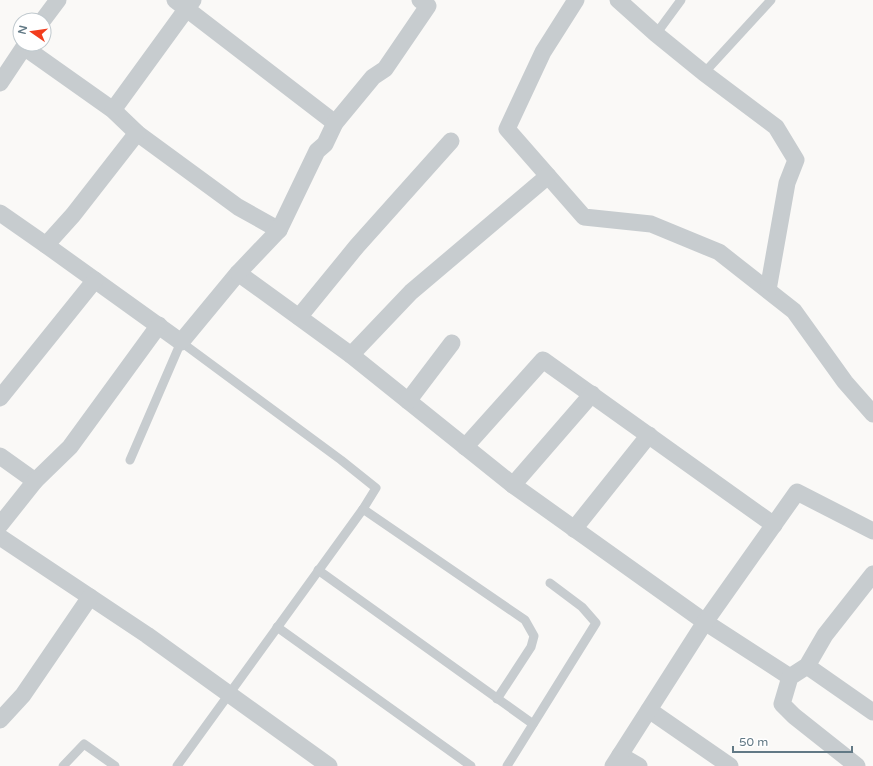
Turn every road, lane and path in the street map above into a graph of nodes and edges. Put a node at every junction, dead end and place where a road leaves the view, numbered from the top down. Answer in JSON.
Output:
{"nodes":[{"id":1,"x":58,"y":0,"type":"edge"},
{"id":2,"x":420,"y":0,"type":"edge"},
{"id":3,"x":576,"y":0,"type":"edge"},
{"id":4,"x":618,"y":0,"type":"edge"},
{"id":5,"x":681,"y":0,"type":"edge"},
{"id":6,"x":771,"y":0,"type":"edge"},
{"id":7,"x":185,"y":3,"type":"edge"},
{"id":8,"x":49,"y":12,"type":"edge"},
{"id":9,"x":656,"y":34,"type":"junction"},
{"id":10,"x":21,"y":52,"type":"edge"},
{"id":11,"x":33,"y":52,"type":"edge"},
{"id":12,"x":704,"y":73,"type":"junction"},
{"id":13,"x":0,"y":83,"type":"edge"},
{"id":14,"x":113,"y":110,"type":"junction"},
{"id":15,"x":335,"y":123,"type":"junction"},
{"id":16,"x":137,"y":133,"type":"junction"},
{"id":17,"x":451,"y":141,"type":"dead end"},
{"id":18,"x":548,"y":176,"type":"junction"},
{"id":19,"x":0,"y":213,"type":"edge"},
{"id":20,"x":279,"y":230,"type":"junction"},
{"id":21,"x":46,"y":245,"type":"junction"},
{"id":22,"x":238,"y":273,"type":"junction"},
{"id":23,"x":95,"y":280,"type":"junction"},
{"id":24,"x":768,"y":290,"type":"junction"},
{"id":25,"x":299,"y":317,"type":"junction"},
{"id":26,"x":159,"y":326,"type":"junction"},
{"id":27,"x":181,"y":342,"type":"junction"},
{"id":28,"x":452,"y":343,"type":"dead end"},
{"id":29,"x":351,"y":355,"type":"junction"},
{"id":30,"x":592,"y":394,"type":"junction"},
{"id":31,"x":0,"y":398,"type":"edge"},
{"id":32,"x":408,"y":401,"type":"junction"},
{"id":33,"x":873,"y":414,"type":"edge"},
{"id":34,"x":649,"y":435,"type":"junction"},
{"id":35,"x":465,"y":447,"type":"junction"},
{"id":36,"x":0,"y":456,"type":"edge"},
{"id":37,"x":130,"y":460,"type":"dead end"},
{"id":38,"x":35,"y":481,"type":"junction"},
{"id":39,"x":513,"y":485,"type":"junction"},
{"id":40,"x":363,"y":509,"type":"junction"},
{"id":41,"x":0,"y":525,"type":"edge"},
{"id":42,"x":774,"y":525,"type":"junction"},
{"id":43,"x":574,"y":529,"type":"junction"},
{"id":44,"x":873,"y":531,"type":"edge"},
{"id":45,"x":0,"y":536,"type":"edge"},
{"id":46,"x":318,"y":570,"type":"junction"},
{"id":47,"x":873,"y":574,"type":"edge"},
{"id":48,"x":550,"y":583,"type":"dead end"},
{"id":49,"x":90,"y":597,"type":"junction"},
{"id":50,"x":705,"y":622,"type":"junction"},
{"id":51,"x":277,"y":627,"type":"junction"},
{"id":52,"x":807,"y":666,"type":"junction"},
{"id":53,"x":790,"y":677,"type":"junction"},
{"id":54,"x":228,"y":694,"type":"junction"},
{"id":55,"x":497,"y":699,"type":"junction"},
{"id":56,"x":649,"y":710,"type":"junction"},
{"id":57,"x":873,"y":712,"type":"edge"},
{"id":58,"x":0,"y":720,"type":"edge"},
{"id":59,"x":533,"y":724,"type":"junction"},
{"id":60,"x":617,"y":760,"type":"edge"},
{"id":61,"x":181,"y":764,"type":"edge"},
{"id":62,"x":63,"y":766,"type":"edge"},
{"id":63,"x":115,"y":766,"type":"edge"},
{"id":64,"x":329,"y":766,"type":"edge"},
{"id":65,"x":471,"y":766,"type":"edge"},
{"id":66,"x":507,"y":766,"type":"edge"},
{"id":67,"x":639,"y":766,"type":"edge"},
{"id":68,"x":730,"y":766,"type":"edge"},
{"id":69,"x":857,"y":766,"type":"edge"}],
"edges":[{"from":1,"to":8,"type":"street"},
{"from":2,"to":15,"type":"street"},
{"from":3,"to":18,"type":"street"},
{"from":4,"to":9,"type":"street"},
{"from":5,"to":9,"type":"lane"},
{"from":6,"to":12,"type":"lane"},
{"from":7,"to":14,"type":"street"},
{"from":7,"to":15,"type":"street"},
{"from":9,"to":12,"type":"street"},
{"from":10,"to":13,"type":"street"},
{"from":11,"to":14,"type":"street"},
{"from":12,"to":24,"type":"street"},
{"from":14,"to":16,"type":"street"},
{"from":15,"to":20,"type":"street"},
{"from":16,"to":20,"type":"street"},
{"from":16,"to":21,"type":"street"},
{"from":17,"to":25,"type":"street"},
{"from":18,"to":24,"type":"street"},
{"from":18,"to":29,"type":"street"},
{"from":19,"to":21,"type":"street"},
{"from":20,"to":22,"type":"street"},
{"from":21,"to":23,"type":"street"},
{"from":22,"to":25,"type":"street"},
{"from":22,"to":27,"type":"street"},
{"from":23,"to":26,"type":"street"},
{"from":23,"to":31,"type":"street"},
{"from":24,"to":33,"type":"street"},
{"from":25,"to":29,"type":"street"},
{"from":26,"to":27,"type":"street"},
{"from":26,"to":38,"type":"street"},
{"from":27,"to":37,"type":"lane"},
{"from":27,"to":40,"type":"lane"},
{"from":28,"to":32,"type":"street"},
{"from":29,"to":32,"type":"street"},
{"from":30,"to":34,"type":"street"},
{"from":30,"to":35,"type":"street"},
{"from":30,"to":39,"type":"street"},
{"from":32,"to":35,"type":"street"},
{"from":34,"to":42,"type":"street"},
{"from":34,"to":43,"type":"street"},
{"from":35,"to":39,"type":"street"},
{"from":36,"to":38,"type":"street"},
{"from":38,"to":41,"type":"street"},
{"from":39,"to":43,"type":"street"},
{"from":40,"to":46,"type":"lane"},
{"from":40,"to":55,"type":"lane"},
{"from":42,"to":44,"type":"street"},
{"from":42,"to":50,"type":"street"},
{"from":43,"to":50,"type":"street"},
{"from":45,"to":49,"type":"street"},
{"from":46,"to":51,"type":"lane"},
{"from":46,"to":55,"type":"lane"},
{"from":47,"to":52,"type":"street"},
{"from":48,"to":59,"type":"lane"},
{"from":49,"to":54,"type":"street"},
{"from":49,"to":58,"type":"street"},
{"from":50,"to":53,"type":"street"},
{"from":50,"to":56,"type":"street"},
{"from":51,"to":54,"type":"lane"},
{"from":51,"to":65,"type":"lane"},
{"from":52,"to":53,"type":"street"},
{"from":52,"to":57,"type":"street"},
{"from":53,"to":69,"type":"street"},
{"from":54,"to":61,"type":"lane"},
{"from":54,"to":64,"type":"street"},
{"from":55,"to":59,"type":"lane"},
{"from":56,"to":60,"type":"street"},
{"from":56,"to":68,"type":"street"},
{"from":59,"to":66,"type":"lane"},
{"from":60,"to":67,"type":"street"},
{"from":62,"to":63,"type":"lane"}]}
